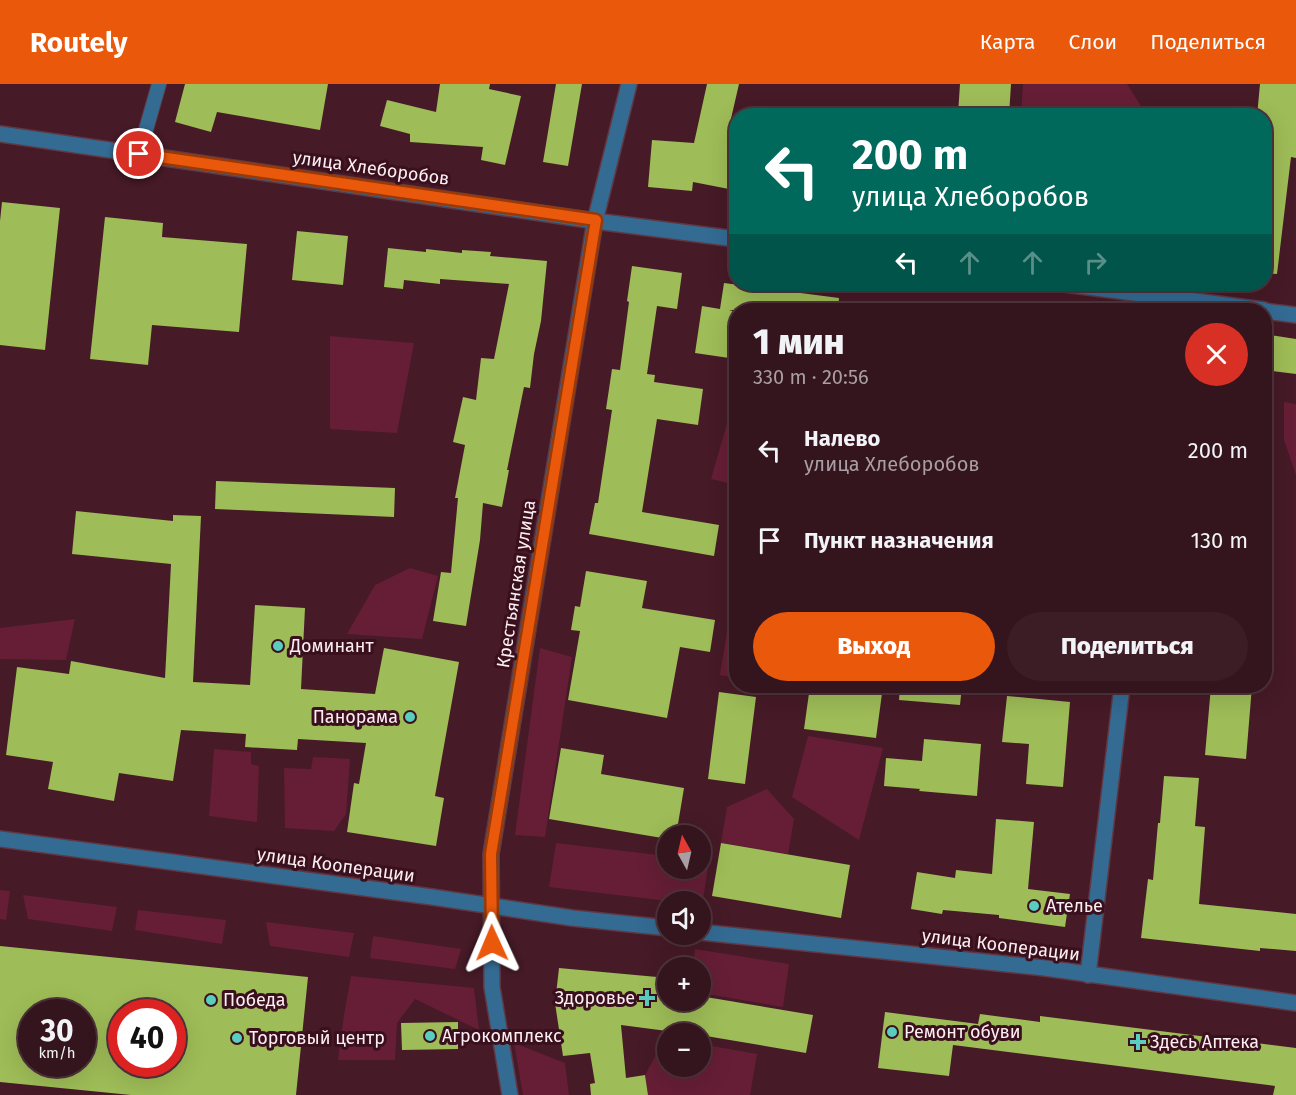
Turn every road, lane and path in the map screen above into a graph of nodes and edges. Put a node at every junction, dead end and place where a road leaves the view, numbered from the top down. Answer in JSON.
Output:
{"nodes":[{"id":1,"x":159,"y":84,"type":"edge"},
{"id":2,"x":629,"y":84,"type":"edge"},
{"id":3,"x":0,"y":134,"type":"edge"},
{"id":4,"x":139,"y":154,"type":"junction"},
{"id":5,"x":596,"y":220,"type":"junction"},
{"id":6,"x":729,"y":238,"type":"edge"},
{"id":7,"x":1101,"y":291,"type":"edge"},
{"id":8,"x":1163,"y":303,"type":"edge"},
{"id":9,"x":1272,"y":312,"type":"edge"},
{"id":10,"x":1296,"y":315,"type":"edge"},
{"id":11,"x":1121,"y":693,"type":"edge"},
{"id":12,"x":0,"y":839,"type":"edge"},
{"id":13,"x":491,"y":906,"type":"junction"},
{"id":14,"x":657,"y":927,"type":"edge"},
{"id":15,"x":711,"y":933,"type":"edge"},
{"id":16,"x":1088,"y":975,"type":"junction"},
{"id":17,"x":1296,"y":1004,"type":"edge"},
{"id":18,"x":510,"y":1095,"type":"edge"}],
"edges":[{"from":1,"to":4,"type":"lane"},
{"from":2,"to":5,"type":"street","name":"Крестьянская улица"},
{"from":3,"to":4,"type":"street","name":"улица Хлеборобов"},
{"from":4,"to":5,"type":"street","name":"улица Хлеборобов"},
{"from":5,"to":6,"type":"street","name":"улица Хлеборобов"},
{"from":5,"to":13,"type":"street","name":"Крестьянская улица"},
{"from":7,"to":8,"type":"street"},
{"from":9,"to":10,"type":"street"},
{"from":11,"to":16,"type":"street"},
{"from":12,"to":13,"type":"street","name":"улица Кооперации"},
{"from":13,"to":14,"type":"street","name":"улица Кооперации"},
{"from":13,"to":18,"type":"street","name":"Крестьянская улица"},
{"from":15,"to":16,"type":"street","name":"улица Кооперации"},
{"from":16,"to":17,"type":"street","name":"улица Кооперации"}]}
